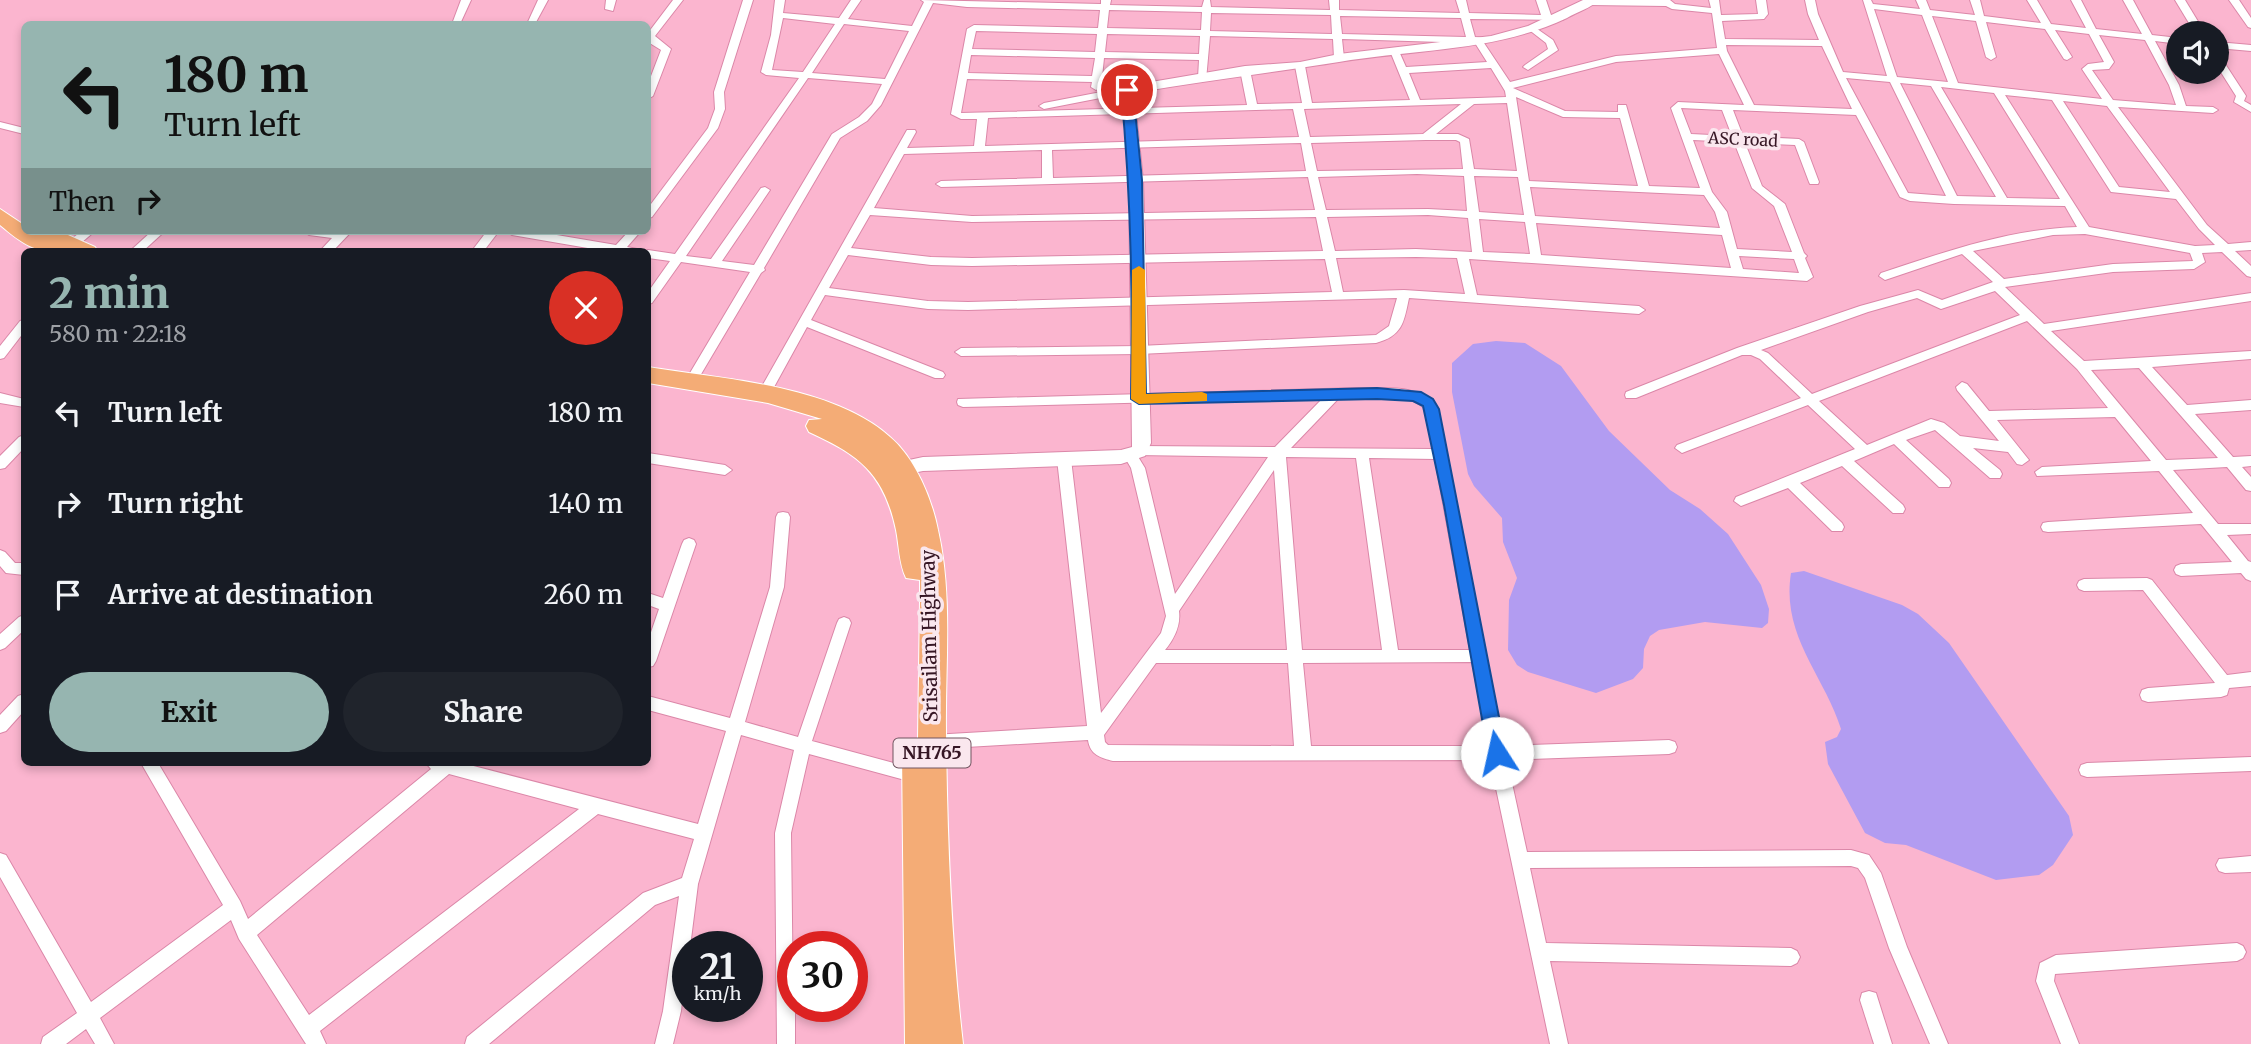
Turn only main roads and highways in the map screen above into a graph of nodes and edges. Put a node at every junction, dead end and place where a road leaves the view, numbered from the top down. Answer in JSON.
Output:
{"nodes":[{"id":1,"x":0,"y":201,"type":"edge"},
{"id":2,"x":0,"y":215,"type":"edge"},
{"id":3,"x":21,"y":216,"type":"edge"},
{"id":4,"x":21,"y":233,"type":"edge"},
{"id":5,"x":24,"y":235,"type":"edge"},
{"id":6,"x":48,"y":235,"type":"edge"},
{"id":7,"x":64,"y":248,"type":"edge"},
{"id":8,"x":68,"y":248,"type":"edge"},
{"id":9,"x":651,"y":376,"type":"edge"},
{"id":10,"x":651,"y":387,"type":"edge"},
{"id":11,"x":892,"y":470,"type":"junction"},
{"id":12,"x":921,"y":1044,"type":"edge"},
{"id":13,"x":947,"y":1044,"type":"edge"}],
"edges":[{"from":1,"to":3,"type":"highway"},
{"from":2,"to":4,"type":"highway"},
{"from":5,"to":7,"type":"highway"},
{"from":6,"to":8,"type":"highway"},
{"from":9,"to":11,"type":"highway","name":"Srisailam Highway","number":"NH765"},
{"from":10,"to":11,"type":"highway","name":"Srisailam Highway","number":"NH765"},
{"from":11,"to":12,"type":"highway","name":"Srisailam Highway","number":"NH765"},
{"from":11,"to":13,"type":"highway","name":"Srisailam Highway","number":"NH765"}]}
